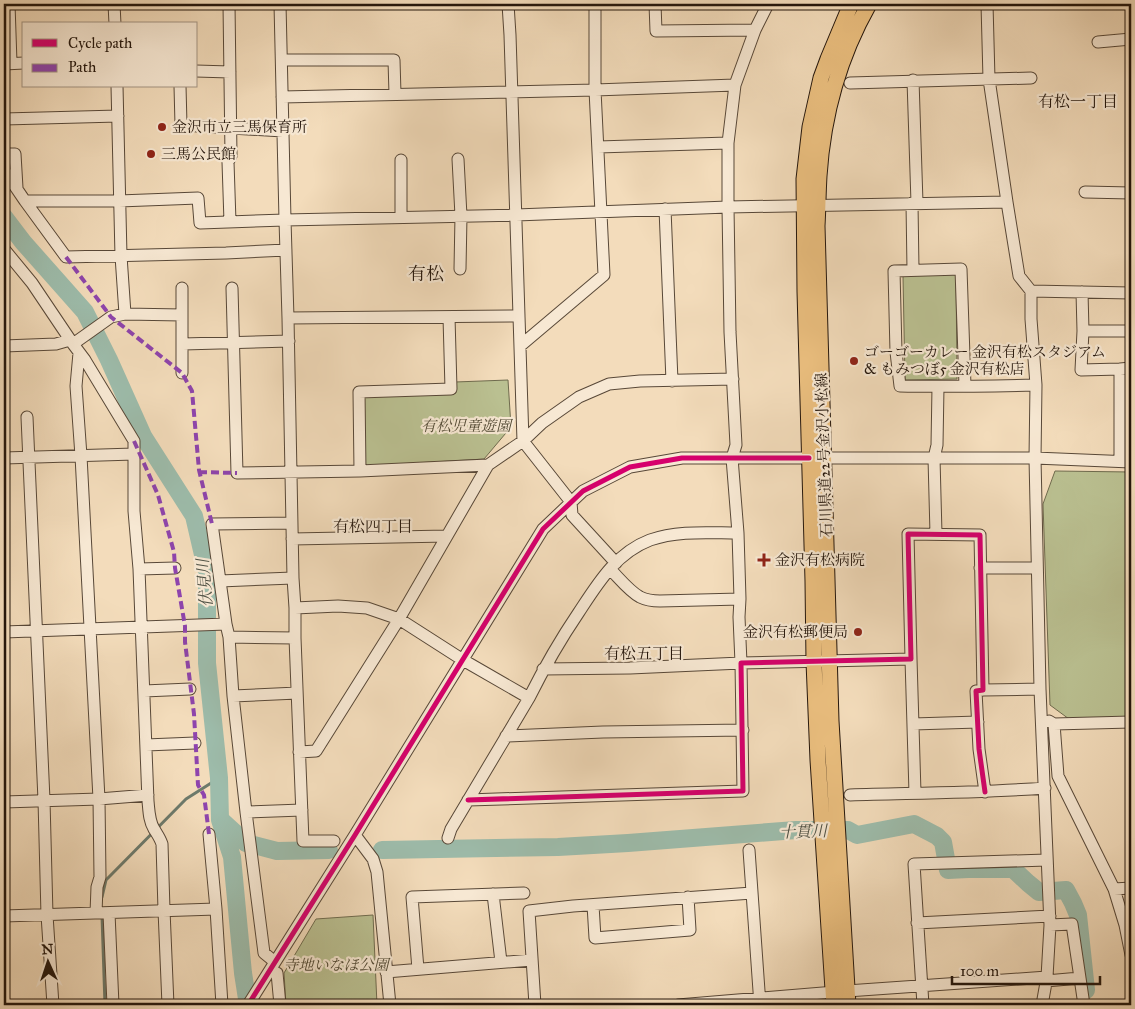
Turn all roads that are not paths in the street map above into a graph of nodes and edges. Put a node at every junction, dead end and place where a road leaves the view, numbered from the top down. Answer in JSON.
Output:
{"nodes":[{"id":1,"x":9,"y":4,"type":"edge"},
{"id":2,"x":114,"y":4,"type":"edge"},
{"id":3,"x":229,"y":4,"type":"edge"},
{"id":4,"x":280,"y":4,"type":"edge"},
{"id":5,"x":508,"y":4,"type":"edge"},
{"id":6,"x":595,"y":4,"type":"edge"},
{"id":7,"x":655,"y":4,"type":"edge"},
{"id":8,"x":768,"y":4,"type":"edge"},
{"id":9,"x":851,"y":4,"type":"edge"},
{"id":10,"x":868,"y":4,"type":"edge"},
{"id":11,"x":987,"y":4,"type":"edge"},
{"id":12,"x":115,"y":22,"type":"edge"},
{"id":13,"x":755,"y":30,"type":"junction"},
{"id":14,"x":1131,"y":39,"type":"edge"},
{"id":15,"x":1098,"y":42,"type":"dead end"},
{"id":16,"x":282,"y":60,"type":"junction"},
{"id":17,"x":22,"y":63,"type":"edge"},
{"id":18,"x":7,"y":64,"type":"edge"},
{"id":19,"x":198,"y":72,"type":"edge"},
{"id":20,"x":230,"y":72,"type":"junction"},
{"id":21,"x":1031,"y":78,"type":"dead end"},
{"id":22,"x":989,"y":79,"type":"junction"},
{"id":23,"x":913,"y":80,"type":"junction"},
{"id":24,"x":850,"y":83,"type":"dead end"},
{"id":25,"x":735,"y":85,"type":"junction"},
{"id":26,"x":117,"y":88,"type":"edge"},
{"id":27,"x":180,"y":88,"type":"edge"},
{"id":28,"x":595,"y":90,"type":"junction"},
{"id":29,"x":512,"y":92,"type":"junction"},
{"id":30,"x":395,"y":94,"type":"junction"},
{"id":31,"x":282,"y":97,"type":"junction"},
{"id":32,"x":118,"y":116,"type":"junction"},
{"id":33,"x":4,"y":119,"type":"edge"},
{"id":34,"x":231,"y":128,"type":"junction"},
{"id":35,"x":283,"y":131,"type":"junction"},
{"id":36,"x":728,"y":143,"type":"junction"},
{"id":37,"x":598,"y":147,"type":"junction"},
{"id":38,"x":4,"y":154,"type":"edge"},
{"id":39,"x":458,"y":159,"type":"dead end"},
{"id":40,"x":401,"y":160,"type":"dead end"},
{"id":41,"x":4,"y":170,"type":"edge"},
{"id":42,"x":17,"y":190,"type":"junction"},
{"id":43,"x":1085,"y":192,"type":"dead end"},
{"id":44,"x":1131,"y":194,"type":"edge"},
{"id":45,"x":24,"y":201,"type":"junction"},
{"id":46,"x":119,"y":201,"type":"junction"},
{"id":47,"x":1007,"y":202,"type":"junction"},
{"id":48,"x":914,"y":203,"type":"junction"},
{"id":49,"x":811,"y":206,"type":"junction"},
{"id":50,"x":728,"y":207,"type":"junction"},
{"id":51,"x":665,"y":209,"type":"junction"},
{"id":52,"x":602,"y":211,"type":"junction"},
{"id":53,"x":516,"y":215,"type":"junction"},
{"id":54,"x":461,"y":216,"type":"junction"},
{"id":55,"x":401,"y":217,"type":"junction"},
{"id":56,"x":285,"y":220,"type":"junction"},
{"id":57,"x":230,"y":222,"type":"junction"},
{"id":58,"x":4,"y":249,"type":"edge"},
{"id":59,"x":286,"y":250,"type":"junction"},
{"id":60,"x":121,"y":256,"type":"junction"},
{"id":61,"x":460,"y":270,"type":"dead end"},
{"id":62,"x":913,"y":270,"type":"junction"},
{"id":63,"x":182,"y":288,"type":"dead end"},
{"id":64,"x":232,"y":288,"type":"dead end"},
{"id":65,"x":1031,"y":292,"type":"junction"},
{"id":66,"x":1082,"y":292,"type":"junction"},
{"id":67,"x":1131,"y":293,"type":"edge"},
{"id":68,"x":125,"y":314,"type":"junction"},
{"id":69,"x":182,"y":315,"type":"junction"},
{"id":70,"x":449,"y":316,"type":"junction"},
{"id":71,"x":519,"y":316,"type":"junction"},
{"id":72,"x":288,"y":318,"type":"junction"},
{"id":73,"x":1083,"y":331,"type":"junction"},
{"id":74,"x":1131,"y":331,"type":"edge"},
{"id":75,"x":289,"y":341,"type":"junction"},
{"id":76,"x":233,"y":343,"type":"junction"},
{"id":77,"x":182,"y":344,"type":"junction"},
{"id":78,"x":4,"y":346,"type":"edge"},
{"id":79,"x":74,"y":346,"type":"junction"},
{"id":80,"x":520,"y":346,"type":"junction"},
{"id":81,"x":1126,"y":368,"type":"edge"},
{"id":82,"x":182,"y":373,"type":"dead end"},
{"id":83,"x":733,"y":379,"type":"junction"},
{"id":84,"x":672,"y":381,"type":"junction"},
{"id":85,"x":1036,"y":385,"type":"junction"},
{"id":86,"x":965,"y":386,"type":"junction"},
{"id":87,"x":938,"y":387,"type":"junction"},
{"id":88,"x":27,"y":417,"type":"dead end"},
{"id":89,"x":523,"y":442,"type":"junction"},
{"id":90,"x":134,"y":454,"type":"junction"},
{"id":91,"x":81,"y":456,"type":"junction"},
{"id":92,"x":28,"y":457,"type":"junction"},
{"id":93,"x":4,"y":458,"type":"edge"},
{"id":94,"x":732,"y":458,"type":"junction"},
{"id":95,"x":816,"y":458,"type":"junction"},
{"id":96,"x":934,"y":458,"type":"junction"},
{"id":97,"x":1035,"y":458,"type":"junction"},
{"id":98,"x":1126,"y":462,"type":"edge"},
{"id":99,"x":488,"y":465,"type":"junction"},
{"id":100,"x":360,"y":471,"type":"junction"},
{"id":101,"x":291,"y":473,"type":"junction"},
{"id":102,"x":571,"y":502,"type":"junction"},
{"id":103,"x":292,"y":523,"type":"junction"},
{"id":104,"x":738,"y":533,"type":"junction"},
{"id":105,"x":936,"y":534,"type":"junction"},
{"id":106,"x":447,"y":536,"type":"junction"},
{"id":107,"x":292,"y":538,"type":"junction"},
{"id":108,"x":613,"y":566,"type":"junction"},
{"id":109,"x":175,"y":568,"type":"dead end"},
{"id":110,"x":980,"y":568,"type":"junction"},
{"id":111,"x":1037,"y":568,"type":"junction"},
{"id":112,"x":139,"y":569,"type":"junction"},
{"id":113,"x":293,"y":578,"type":"junction"},
{"id":114,"x":220,"y":581,"type":"junction"},
{"id":115,"x":740,"y":599,"type":"junction"},
{"id":116,"x":295,"y":608,"type":"junction"},
{"id":117,"x":399,"y":618,"type":"junction"},
{"id":118,"x":226,"y":624,"type":"junction"},
{"id":119,"x":142,"y":628,"type":"junction"},
{"id":120,"x":89,"y":629,"type":"junction"},
{"id":121,"x":36,"y":631,"type":"junction"},
{"id":122,"x":4,"y":632,"type":"edge"},
{"id":123,"x":229,"y":638,"type":"junction"},
{"id":124,"x":295,"y":638,"type":"junction"},
{"id":125,"x":911,"y":659,"type":"junction"},
{"id":126,"x":463,"y":660,"type":"junction"},
{"id":127,"x":830,"y":661,"type":"junction"},
{"id":128,"x":814,"y":662,"type":"junction"},
{"id":129,"x":740,"y":663,"type":"junction"},
{"id":130,"x":543,"y":669,"type":"junction"},
{"id":131,"x":190,"y":689,"type":"dead end"},
{"id":132,"x":1040,"y":689,"type":"junction"},
{"id":133,"x":983,"y":690,"type":"junction"},
{"id":134,"x":144,"y":691,"type":"junction"},
{"id":135,"x":297,"y":692,"type":"junction"},
{"id":136,"x":233,"y":696,"type":"junction"},
{"id":137,"x":529,"y":698,"type":"junction"},
{"id":138,"x":1041,"y":714,"type":"junction"},
{"id":139,"x":978,"y":722,"type":"junction"},
{"id":140,"x":1131,"y":722,"type":"edge"},
{"id":141,"x":913,"y":724,"type":"junction"},
{"id":142,"x":1054,"y":724,"type":"junction"},
{"id":143,"x":743,"y":730,"type":"junction"},
{"id":144,"x":506,"y":736,"type":"junction"},
{"id":145,"x":195,"y":743,"type":"dead end"},
{"id":146,"x":146,"y":745,"type":"junction"},
{"id":147,"x":299,"y":752,"type":"junction"},
{"id":148,"x":1058,"y":776,"type":"junction"},
{"id":149,"x":1044,"y":782,"type":"junction"},
{"id":150,"x":985,"y":792,"type":"junction"},
{"id":151,"x":915,"y":793,"type":"junction"},
{"id":152,"x":850,"y":795,"type":"dead end"},
{"id":153,"x":148,"y":796,"type":"junction"},
{"id":154,"x":98,"y":798,"type":"junction"},
{"id":155,"x":44,"y":800,"type":"junction"},
{"id":156,"x":468,"y":800,"type":"junction"},
{"id":157,"x":4,"y":802,"type":"edge"},
{"id":158,"x":302,"y":810,"type":"junction"},
{"id":159,"x":246,"y":812,"type":"junction"},
{"id":160,"x":830,"y":830,"type":"junction"},
{"id":161,"x":209,"y":834,"type":"dead end"},
{"id":162,"x":355,"y":835,"type":"junction"},
{"id":163,"x":448,"y":838,"type":"dead end"},
{"id":164,"x":334,"y":841,"type":"dead end"},
{"id":165,"x":749,"y":850,"type":"dead end"},
{"id":166,"x":1047,"y":860,"type":"junction"},
{"id":167,"x":1131,"y":888,"type":"edge"},
{"id":168,"x":1114,"y":889,"type":"junction"},
{"id":169,"x":524,"y":893,"type":"dead end"},
{"id":170,"x":752,"y":893,"type":"junction"},
{"id":171,"x":494,"y":894,"type":"junction"},
{"id":172,"x":688,"y":898,"type":"junction"},
{"id":173,"x":592,"y":905,"type":"junction"},
{"id":174,"x":216,"y":908,"type":"junction"},
{"id":175,"x":164,"y":910,"type":"junction"},
{"id":176,"x":102,"y":913,"type":"junction"},
{"id":177,"x":47,"y":915,"type":"junction"},
{"id":178,"x":4,"y":916,"type":"edge"},
{"id":179,"x":1050,"y":921,"type":"junction"},
{"id":180,"x":917,"y":923,"type":"junction"},
{"id":181,"x":1131,"y":955,"type":"edge"},
{"id":182,"x":532,"y":960,"type":"junction"},
{"id":183,"x":501,"y":962,"type":"junction"},
{"id":184,"x":272,"y":966,"type":"junction"},
{"id":185,"x":418,"y":969,"type":"junction"},
{"id":186,"x":386,"y":972,"type":"junction"},
{"id":187,"x":1080,"y":978,"type":"junction"},
{"id":188,"x":1046,"y":979,"type":"junction"},
{"id":189,"x":922,"y":986,"type":"junction"},
{"id":190,"x":840,"y":998,"type":"edge"},
{"id":191,"x":760,"y":1002,"type":"edge"},
{"id":192,"x":53,"y":1005,"type":"edge"},
{"id":193,"x":112,"y":1005,"type":"edge"},
{"id":194,"x":168,"y":1005,"type":"edge"},
{"id":195,"x":222,"y":1005,"type":"edge"},
{"id":196,"x":248,"y":1005,"type":"edge"},
{"id":197,"x":280,"y":1005,"type":"edge"},
{"id":198,"x":390,"y":1005,"type":"edge"},
{"id":199,"x":535,"y":1005,"type":"edge"},
{"id":200,"x":678,"y":1005,"type":"edge"},
{"id":201,"x":923,"y":1005,"type":"edge"},
{"id":202,"x":1042,"y":1005,"type":"edge"},
{"id":203,"x":1084,"y":1005,"type":"edge"}],
"edges":[{"from":1,"to":18,"type":"street"},
{"from":2,"to":12,"type":"street"},
{"from":3,"to":20,"type":"street"},
{"from":4,"to":16,"type":"street"},
{"from":5,"to":29,"type":"street"},
{"from":6,"to":28,"type":"street"},
{"from":7,"to":13,"type":"street"},
{"from":8,"to":13,"type":"street"},
{"from":9,"to":49,"type":"main road","name":"石川県道22号金沢小松線"},
{"from":10,"to":49,"type":"main road","name":"石川県道22号金沢小松線"},
{"from":11,"to":22,"type":"street"},
{"from":13,"to":25,"type":"street"},
{"from":14,"to":15,"type":"street"},
{"from":16,"to":30,"type":"street"},
{"from":16,"to":31,"type":"street"},
{"from":17,"to":18,"type":"street"},
{"from":19,"to":20,"type":"street"},
{"from":20,"to":34,"type":"street"},
{"from":21,"to":22,"type":"street"},
{"from":22,"to":23,"type":"street"},
{"from":22,"to":47,"type":"street"},
{"from":23,"to":24,"type":"street"},
{"from":23,"to":48,"type":"street"},
{"from":25,"to":28,"type":"street"},
{"from":25,"to":36,"type":"street"},
{"from":26,"to":32,"type":"street"},
{"from":27,"to":34,"type":"street"},
{"from":28,"to":29,"type":"street"},
{"from":28,"to":37,"type":"street"},
{"from":29,"to":30,"type":"street"},
{"from":29,"to":53,"type":"street"},
{"from":30,"to":31,"type":"street"},
{"from":31,"to":35,"type":"street"},
{"from":32,"to":33,"type":"street"},
{"from":32,"to":46,"type":"street"},
{"from":34,"to":35,"type":"street"},
{"from":34,"to":57,"type":"street"},
{"from":35,"to":56,"type":"street"},
{"from":36,"to":37,"type":"street"},
{"from":36,"to":50,"type":"street"},
{"from":37,"to":52,"type":"street"},
{"from":38,"to":42,"type":"street"},
{"from":39,"to":54,"type":"street"},
{"from":40,"to":55,"type":"street"},
{"from":41,"to":42,"type":"street"},
{"from":42,"to":45,"type":"street"},
{"from":43,"to":44,"type":"street"},
{"from":45,"to":46,"type":"street"},
{"from":45,"to":60,"type":"street"},
{"from":46,"to":57,"type":"street"},
{"from":46,"to":60,"type":"street"},
{"from":47,"to":48,"type":"street"},
{"from":47,"to":65,"type":"street"},
{"from":48,"to":49,"type":"street"},
{"from":48,"to":62,"type":"street"},
{"from":49,"to":50,"type":"street"},
{"from":49,"to":95,"type":"main road","name":"石川県道22号金沢小松線"},
{"from":50,"to":51,"type":"street"},
{"from":50,"to":83,"type":"street"},
{"from":51,"to":52,"type":"street"},
{"from":51,"to":84,"type":"street"},
{"from":52,"to":53,"type":"street"},
{"from":52,"to":80,"type":"street"},
{"from":53,"to":54,"type":"street"},
{"from":53,"to":71,"type":"street"},
{"from":54,"to":55,"type":"street"},
{"from":54,"to":61,"type":"street"},
{"from":55,"to":56,"type":"street"},
{"from":56,"to":57,"type":"street"},
{"from":56,"to":59,"type":"street"},
{"from":58,"to":79,"type":"street"},
{"from":59,"to":60,"type":"street"},
{"from":59,"to":72,"type":"street"},
{"from":60,"to":68,"type":"street"},
{"from":62,"to":86,"type":"street"},
{"from":62,"to":87,"type":"street"},
{"from":63,"to":69,"type":"street"},
{"from":64,"to":76,"type":"street"},
{"from":65,"to":66,"type":"street"},
{"from":65,"to":85,"type":"street"},
{"from":66,"to":67,"type":"street"},
{"from":66,"to":73,"type":"street"},
{"from":68,"to":69,"type":"street"},
{"from":68,"to":79,"type":"street"},
{"from":69,"to":77,"type":"street"},
{"from":70,"to":71,"type":"street"},
{"from":70,"to":72,"type":"street"},
{"from":70,"to":100,"type":"street"},
{"from":71,"to":80,"type":"street"},
{"from":72,"to":75,"type":"street"},
{"from":73,"to":74,"type":"street"},
{"from":73,"to":81,"type":"street"},
{"from":75,"to":76,"type":"street"},
{"from":75,"to":101,"type":"street"},
{"from":76,"to":77,"type":"street"},
{"from":76,"to":101,"type":"street"},
{"from":77,"to":82,"type":"street"},
{"from":78,"to":79,"type":"street"},
{"from":79,"to":90,"type":"street"},
{"from":79,"to":91,"type":"street"},
{"from":80,"to":89,"type":"street"},
{"from":81,"to":98,"type":"street"},
{"from":83,"to":84,"type":"street"},
{"from":83,"to":94,"type":"street"},
{"from":84,"to":89,"type":"street"},
{"from":85,"to":86,"type":"street"},
{"from":85,"to":97,"type":"street"},
{"from":86,"to":87,"type":"street"},
{"from":87,"to":96,"type":"street"},
{"from":88,"to":92,"type":"street"},
{"from":89,"to":99,"type":"street"},
{"from":89,"to":102,"type":"street"},
{"from":90,"to":91,"type":"street"},
{"from":90,"to":112,"type":"street"},
{"from":91,"to":92,"type":"street"},
{"from":91,"to":120,"type":"street"},
{"from":92,"to":93,"type":"street"},
{"from":92,"to":121,"type":"street"},
{"from":94,"to":95,"type":"street"},
{"from":94,"to":102,"type":"street"},
{"from":94,"to":104,"type":"street"},
{"from":95,"to":96,"type":"street"},
{"from":95,"to":127,"type":"main road","name":"石川県道22号金沢小松線"},
{"from":95,"to":128,"type":"main road","name":"石川県道22号金沢小松線"},
{"from":96,"to":97,"type":"street"},
{"from":96,"to":105,"type":"street"},
{"from":97,"to":98,"type":"street"},
{"from":97,"to":111,"type":"street"},
{"from":99,"to":100,"type":"street"},
{"from":99,"to":106,"type":"street"},
{"from":100,"to":101,"type":"street"},
{"from":101,"to":103,"type":"street"},
{"from":102,"to":108,"type":"street"},
{"from":102,"to":126,"type":"street"},
{"from":103,"to":107,"type":"street"},
{"from":103,"to":114,"type":"street"},
{"from":104,"to":108,"type":"street"},
{"from":104,"to":115,"type":"street"},
{"from":105,"to":110,"type":"street"},
{"from":105,"to":125,"type":"street"},
{"from":106,"to":107,"type":"street"},
{"from":106,"to":117,"type":"street"},
{"from":107,"to":113,"type":"street"},
{"from":108,"to":115,"type":"street"},
{"from":108,"to":130,"type":"street"},
{"from":109,"to":112,"type":"street"},
{"from":110,"to":111,"type":"street"},
{"from":110,"to":133,"type":"street"},
{"from":111,"to":132,"type":"street"},
{"from":112,"to":119,"type":"street"},
{"from":113,"to":114,"type":"street"},
{"from":113,"to":116,"type":"street"},
{"from":114,"to":118,"type":"street"},
{"from":115,"to":129,"type":"street"},
{"from":116,"to":117,"type":"street"},
{"from":116,"to":124,"type":"street"},
{"from":117,"to":126,"type":"street"},
{"from":117,"to":147,"type":"street"},
{"from":118,"to":119,"type":"street"},
{"from":118,"to":123,"type":"street"},
{"from":119,"to":120,"type":"street"},
{"from":119,"to":134,"type":"street"},
{"from":120,"to":121,"type":"street"},
{"from":120,"to":154,"type":"street"},
{"from":121,"to":122,"type":"street"},
{"from":121,"to":155,"type":"street"},
{"from":123,"to":124,"type":"street"},
{"from":123,"to":136,"type":"street"},
{"from":124,"to":135,"type":"street"},
{"from":125,"to":127,"type":"street"},
{"from":125,"to":141,"type":"street"},
{"from":126,"to":137,"type":"street"},
{"from":126,"to":162,"type":"street"},
{"from":127,"to":128,"type":"street"},
{"from":127,"to":160,"type":"main road","name":"石川県道22号金沢小松線"},
{"from":128,"to":129,"type":"street"},
{"from":128,"to":160,"type":"main road","name":"石川県道22号金沢小松線"},
{"from":129,"to":130,"type":"street"},
{"from":129,"to":143,"type":"street"},
{"from":130,"to":137,"type":"street"},
{"from":131,"to":134,"type":"street"},
{"from":132,"to":133,"type":"street"},
{"from":132,"to":138,"type":"street"},
{"from":133,"to":139,"type":"street"},
{"from":134,"to":146,"type":"street"},
{"from":135,"to":136,"type":"street"},
{"from":135,"to":147,"type":"street"},
{"from":136,"to":159,"type":"street"},
{"from":137,"to":144,"type":"street"},
{"from":138,"to":142,"type":"street"},
{"from":138,"to":149,"type":"street"},
{"from":139,"to":141,"type":"street"},
{"from":139,"to":150,"type":"street"},
{"from":140,"to":142,"type":"street"},
{"from":141,"to":151,"type":"street"},
{"from":142,"to":148,"type":"street"},
{"from":143,"to":144,"type":"street"},
{"from":143,"to":156,"type":"street"},
{"from":144,"to":156,"type":"street"},
{"from":145,"to":146,"type":"street"},
{"from":146,"to":153,"type":"street"},
{"from":147,"to":158,"type":"street"},
{"from":148,"to":149,"type":"street"},
{"from":148,"to":168,"type":"street"},
{"from":149,"to":150,"type":"street"},
{"from":149,"to":166,"type":"street"},
{"from":150,"to":151,"type":"street"},
{"from":151,"to":152,"type":"street"},
{"from":153,"to":154,"type":"street"},
{"from":153,"to":175,"type":"street"},
{"from":154,"to":155,"type":"street"},
{"from":154,"to":176,"type":"street"},
{"from":155,"to":157,"type":"street"},
{"from":155,"to":177,"type":"street"},
{"from":156,"to":163,"type":"street"},
{"from":158,"to":159,"type":"street"},
{"from":158,"to":164,"type":"street"},
{"from":159,"to":184,"type":"street"},
{"from":160,"to":190,"type":"main road","name":"石川県道22号金沢小松線"},
{"from":161,"to":174,"type":"street"},
{"from":162,"to":184,"type":"street"},
{"from":162,"to":186,"type":"street"},
{"from":165,"to":170,"type":"street"},
{"from":166,"to":179,"type":"street"},
{"from":166,"to":180,"type":"street"},
{"from":167,"to":168,"type":"street"},
{"from":168,"to":181,"type":"street"},
{"from":169,"to":171,"type":"street"},
{"from":170,"to":172,"type":"street"},
{"from":170,"to":191,"type":"street"},
{"from":171,"to":183,"type":"street"},
{"from":171,"to":185,"type":"street"},
{"from":172,"to":173,"type":"street"},
{"from":172,"to":173,"type":"street"},
{"from":173,"to":182,"type":"street"},
{"from":174,"to":175,"type":"street"},
{"from":174,"to":195,"type":"street"},
{"from":175,"to":176,"type":"street"},
{"from":175,"to":194,"type":"street"},
{"from":176,"to":177,"type":"street"},
{"from":176,"to":193,"type":"street"},
{"from":177,"to":178,"type":"street"},
{"from":177,"to":192,"type":"street"},
{"from":179,"to":180,"type":"street"},
{"from":179,"to":187,"type":"street"},
{"from":179,"to":188,"type":"street"},
{"from":180,"to":189,"type":"street"},
{"from":182,"to":183,"type":"street"},
{"from":182,"to":199,"type":"street"},
{"from":183,"to":185,"type":"street"},
{"from":184,"to":196,"type":"street"},
{"from":184,"to":197,"type":"street"},
{"from":185,"to":186,"type":"street"},
{"from":186,"to":198,"type":"street"},
{"from":187,"to":188,"type":"street"},
{"from":187,"to":203,"type":"street"},
{"from":188,"to":189,"type":"street"},
{"from":188,"to":202,"type":"street"},
{"from":189,"to":190,"type":"street"},
{"from":189,"to":201,"type":"street"},
{"from":190,"to":191,"type":"street"},
{"from":191,"to":200,"type":"street"}]}
